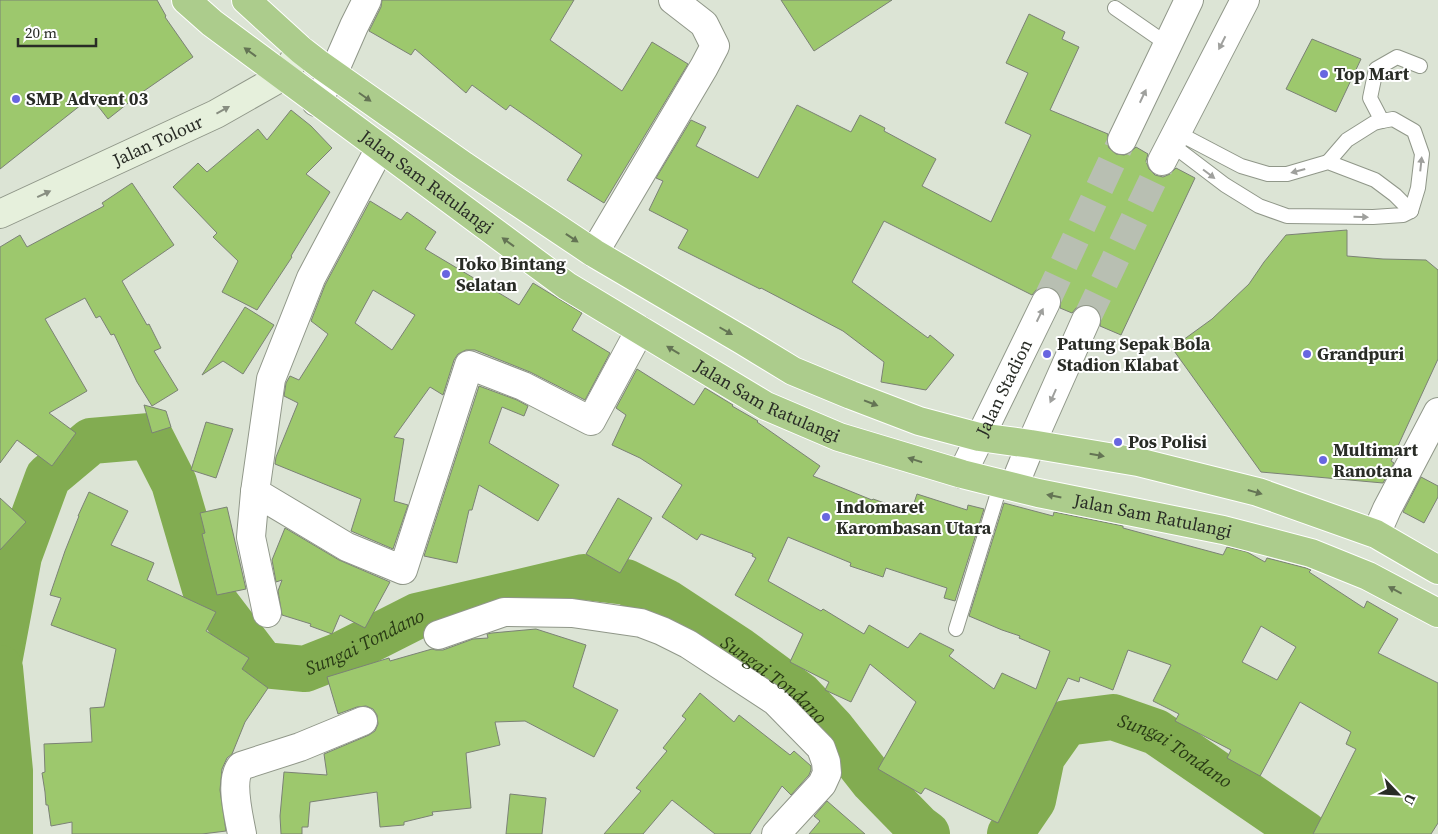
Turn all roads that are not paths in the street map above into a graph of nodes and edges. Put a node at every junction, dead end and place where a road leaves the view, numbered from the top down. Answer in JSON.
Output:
{"nodes":[{"id":1,"x":186,"y":0,"type":"edge"},
{"id":2,"x":246,"y":0,"type":"edge"},
{"id":3,"x":367,"y":0,"type":"edge"},
{"id":4,"x":673,"y":0,"type":"edge"},
{"id":5,"x":1188,"y":0,"type":"edge"},
{"id":6,"x":1245,"y":0,"type":"edge"},
{"id":7,"x":1115,"y":8,"type":"dead end"},
{"id":8,"x":1168,"y":44,"type":"junction"},
{"id":9,"x":301,"y":50,"type":"junction"},
{"id":10,"x":1420,"y":66,"type":"dead end"},
{"id":11,"x":333,"y":74,"type":"junction"},
{"id":12,"x":283,"y":76,"type":"junction"},
{"id":13,"x":316,"y":102,"type":"junction"},
{"id":14,"x":1382,"y":121,"type":"junction"},
{"id":15,"x":1122,"y":140,"type":"tunnel mouth"},
{"id":16,"x":1170,"y":146,"type":"junction"},
{"id":17,"x":380,"y":148,"type":"junction"},
{"id":18,"x":1328,"y":162,"type":"junction"},
{"id":19,"x":1411,"y":212,"type":"junction"},
{"id":20,"x":0,"y":214,"type":"edge"},
{"id":21,"x":594,"y":253,"type":"junction"},
{"id":22,"x":1046,"y":302,"type":"tunnel mouth"},
{"id":23,"x":1086,"y":320,"type":"tunnel mouth"},
{"id":24,"x":640,"y":330,"type":"junction"},
{"id":25,"x":1438,"y":412,"type":"edge"},
{"id":26,"x":979,"y":437,"type":"junction"},
{"id":27,"x":1031,"y":444,"type":"junction"},
{"id":28,"x":962,"y":474,"type":"junction"},
{"id":29,"x":1008,"y":485,"type":"junction"},
{"id":30,"x":254,"y":492,"type":"junction"},
{"id":31,"x":1376,"y":534,"type":"junction"},
{"id":32,"x":1438,"y":570,"type":"edge"},
{"id":33,"x":267,"y":613,"type":"dead end"},
{"id":34,"x":1438,"y":613,"type":"edge"},
{"id":35,"x":956,"y":629,"type":"dead end"},
{"id":36,"x":438,"y":635,"type":"dead end"},
{"id":37,"x":363,"y":720,"type":"dead end"},
{"id":38,"x":242,"y":834,"type":"edge"},
{"id":39,"x":776,"y":834,"type":"edge"}],
"edges":[{"from":12,"to":1,"type":"highway","name":"Jalan Sam Ratulangi","one_way":true},
{"from":2,"to":9,"type":"highway"},
{"from":3,"to":11,"type":"street"},
{"from":4,"to":21,"type":"street"},
{"from":5,"to":8,"type":"street"},
{"from":6,"to":16,"type":"street","one_way":true},
{"from":7,"to":8,"type":"lane"},
{"from":15,"to":8,"type":"street","one_way":true},
{"from":9,"to":11,"type":"highway"},
{"from":9,"to":12,"type":"street","name":"Jalan Tolour"},
{"from":10,"to":14,"type":"lane"},
{"from":11,"to":13,"type":"street"},
{"from":11,"to":21,"type":"highway","one_way":true},
{"from":12,"to":13,"type":"highway","name":"Jalan Sam Ratulangi"},
{"from":20,"to":12,"type":"street","name":"Jalan Tolour","one_way":true},
{"from":13,"to":17,"type":"highway","name":"Jalan Sam Ratulangi"},
{"from":14,"to":18,"type":"lane"},
{"from":19,"to":14,"type":"lane","one_way":true},
{"from":18,"to":16,"type":"lane","one_way":true},
{"from":16,"to":19,"type":"lane","one_way":true},
{"from":24,"to":17,"type":"highway","name":"Jalan Sam Ratulangi","one_way":true},
{"from":17,"to":30,"type":"street"},
{"from":18,"to":19,"type":"lane"},
{"from":21,"to":26,"type":"highway","one_way":true},
{"from":26,"to":22,"type":"street","name":"Jalan Stadion","one_way":true},
{"from":23,"to":27,"type":"street","one_way":true},
{"from":28,"to":24,"type":"highway","name":"Jalan Sam Ratulangi","one_way":true},
{"from":24,"to":30,"type":"street"},
{"from":25,"to":31,"type":"street"},
{"from":26,"to":27,"type":"highway"},
{"from":26,"to":28,"type":"street","name":"Jalan Stadion"},
{"from":27,"to":29,"type":"street"},
{"from":27,"to":31,"type":"highway","one_way":true},
{"from":28,"to":29,"type":"highway","name":"Jalan Sam Ratulangi"},
{"from":34,"to":29,"type":"highway","name":"Jalan Sam Ratulangi","one_way":true},
{"from":29,"to":35,"type":"lane"},
{"from":30,"to":33,"type":"street"},
{"from":31,"to":32,"type":"highway"},
{"from":36,"to":39,"type":"street"},
{"from":37,"to":38,"type":"street"}]}
